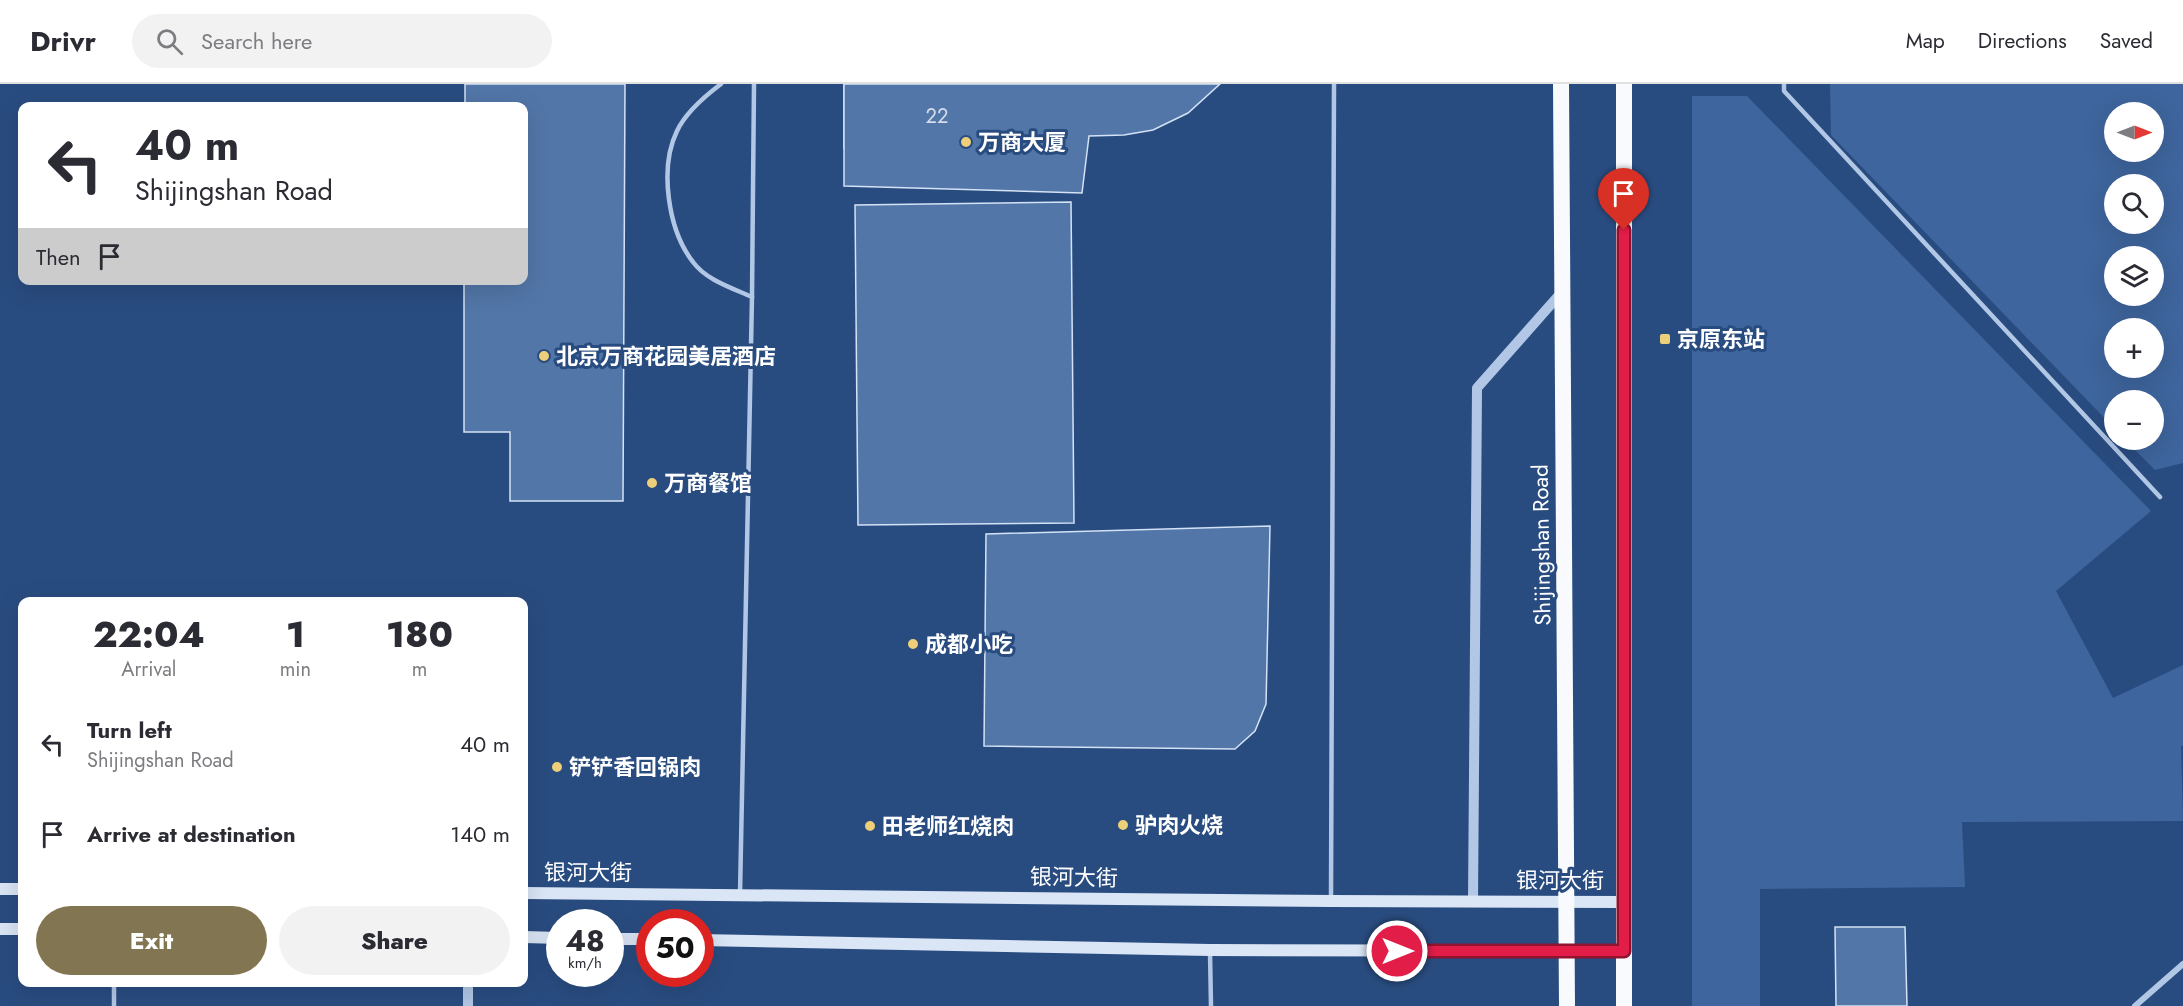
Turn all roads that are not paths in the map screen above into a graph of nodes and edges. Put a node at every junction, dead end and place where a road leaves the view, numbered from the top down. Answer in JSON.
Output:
{"nodes":[{"id":1,"x":721,"y":84,"type":"edge"},
{"id":2,"x":754,"y":84,"type":"edge"},
{"id":3,"x":1334,"y":84,"type":"edge"},
{"id":4,"x":1561,"y":84,"type":"edge"},
{"id":5,"x":1624,"y":84,"type":"edge"},
{"id":6,"x":1784,"y":84,"type":"edge"},
{"id":7,"x":1561,"y":293,"type":"junction"},
{"id":8,"x":752,"y":297,"type":"junction"},
{"id":9,"x":2160,"y":497,"type":"dead end"},
{"id":10,"x":0,"y":889,"type":"edge"},
{"id":11,"x":18,"y":889,"type":"edge"},
{"id":12,"x":528,"y":893,"type":"edge"},
{"id":13,"x":740,"y":894,"type":"junction"},
{"id":14,"x":1567,"y":900,"type":"junction"},
{"id":15,"x":1331,"y":901,"type":"junction"},
{"id":16,"x":1473,"y":901,"type":"junction"},
{"id":17,"x":1624,"y":902,"type":"junction"},
{"id":18,"x":0,"y":929,"type":"edge"},
{"id":19,"x":18,"y":929,"type":"edge"},
{"id":20,"x":528,"y":937,"type":"edge"},
{"id":21,"x":546,"y":938,"type":"edge"},
{"id":22,"x":714,"y":940,"type":"edge"},
{"id":23,"x":1210,"y":950,"type":"junction"},
{"id":24,"x":1624,"y":951,"type":"junction"},
{"id":25,"x":1567,"y":952,"type":"junction"},
{"id":26,"x":2183,"y":964,"type":"edge"},
{"id":27,"x":114,"y":987,"type":"edge"},
{"id":28,"x":468,"y":987,"type":"edge"},
{"id":29,"x":114,"y":1006,"type":"edge"},
{"id":30,"x":468,"y":1006,"type":"edge"},
{"id":31,"x":1211,"y":1006,"type":"edge"},
{"id":32,"x":1567,"y":1006,"type":"edge"},
{"id":33,"x":1624,"y":1006,"type":"edge"},
{"id":34,"x":2135,"y":1006,"type":"edge"}],
"edges":[{"from":1,"to":8,"type":"lane"},
{"from":2,"to":8,"type":"lane"},
{"from":3,"to":15,"type":"lane"},
{"from":4,"to":7,"type":"highway","name":"Shijingshan Road"},
{"from":5,"to":17,"type":"highway"},
{"from":6,"to":9,"type":"lane"},
{"from":7,"to":14,"type":"highway","name":"Shijingshan Road"},
{"from":7,"to":16,"type":"street"},
{"from":8,"to":13,"type":"lane"},
{"from":10,"to":11,"type":"main road"},
{"from":12,"to":13,"type":"main road","name":"银河大街"},
{"from":13,"to":15,"type":"main road","name":"银河大街"},
{"from":14,"to":16,"type":"main road","name":"银河大街"},
{"from":14,"to":17,"type":"main road","name":"银河大街"},
{"from":14,"to":25,"type":"highway","name":"Shijingshan Road"},
{"from":15,"to":16,"type":"main road","name":"银河大街"},
{"from":17,"to":24,"type":"highway"},
{"from":18,"to":19,"type":"main road"},
{"from":20,"to":21,"type":"main road"},
{"from":22,"to":23,"type":"main road"},
{"from":23,"to":25,"type":"main road"},
{"from":23,"to":31,"type":"lane"},
{"from":24,"to":25,"type":"main road"},
{"from":24,"to":33,"type":"highway"},
{"from":25,"to":32,"type":"highway","name":"Shijingshan Road"},
{"from":26,"to":34,"type":"street"},
{"from":27,"to":29,"type":"lane"},
{"from":28,"to":30,"type":"street"}]}
